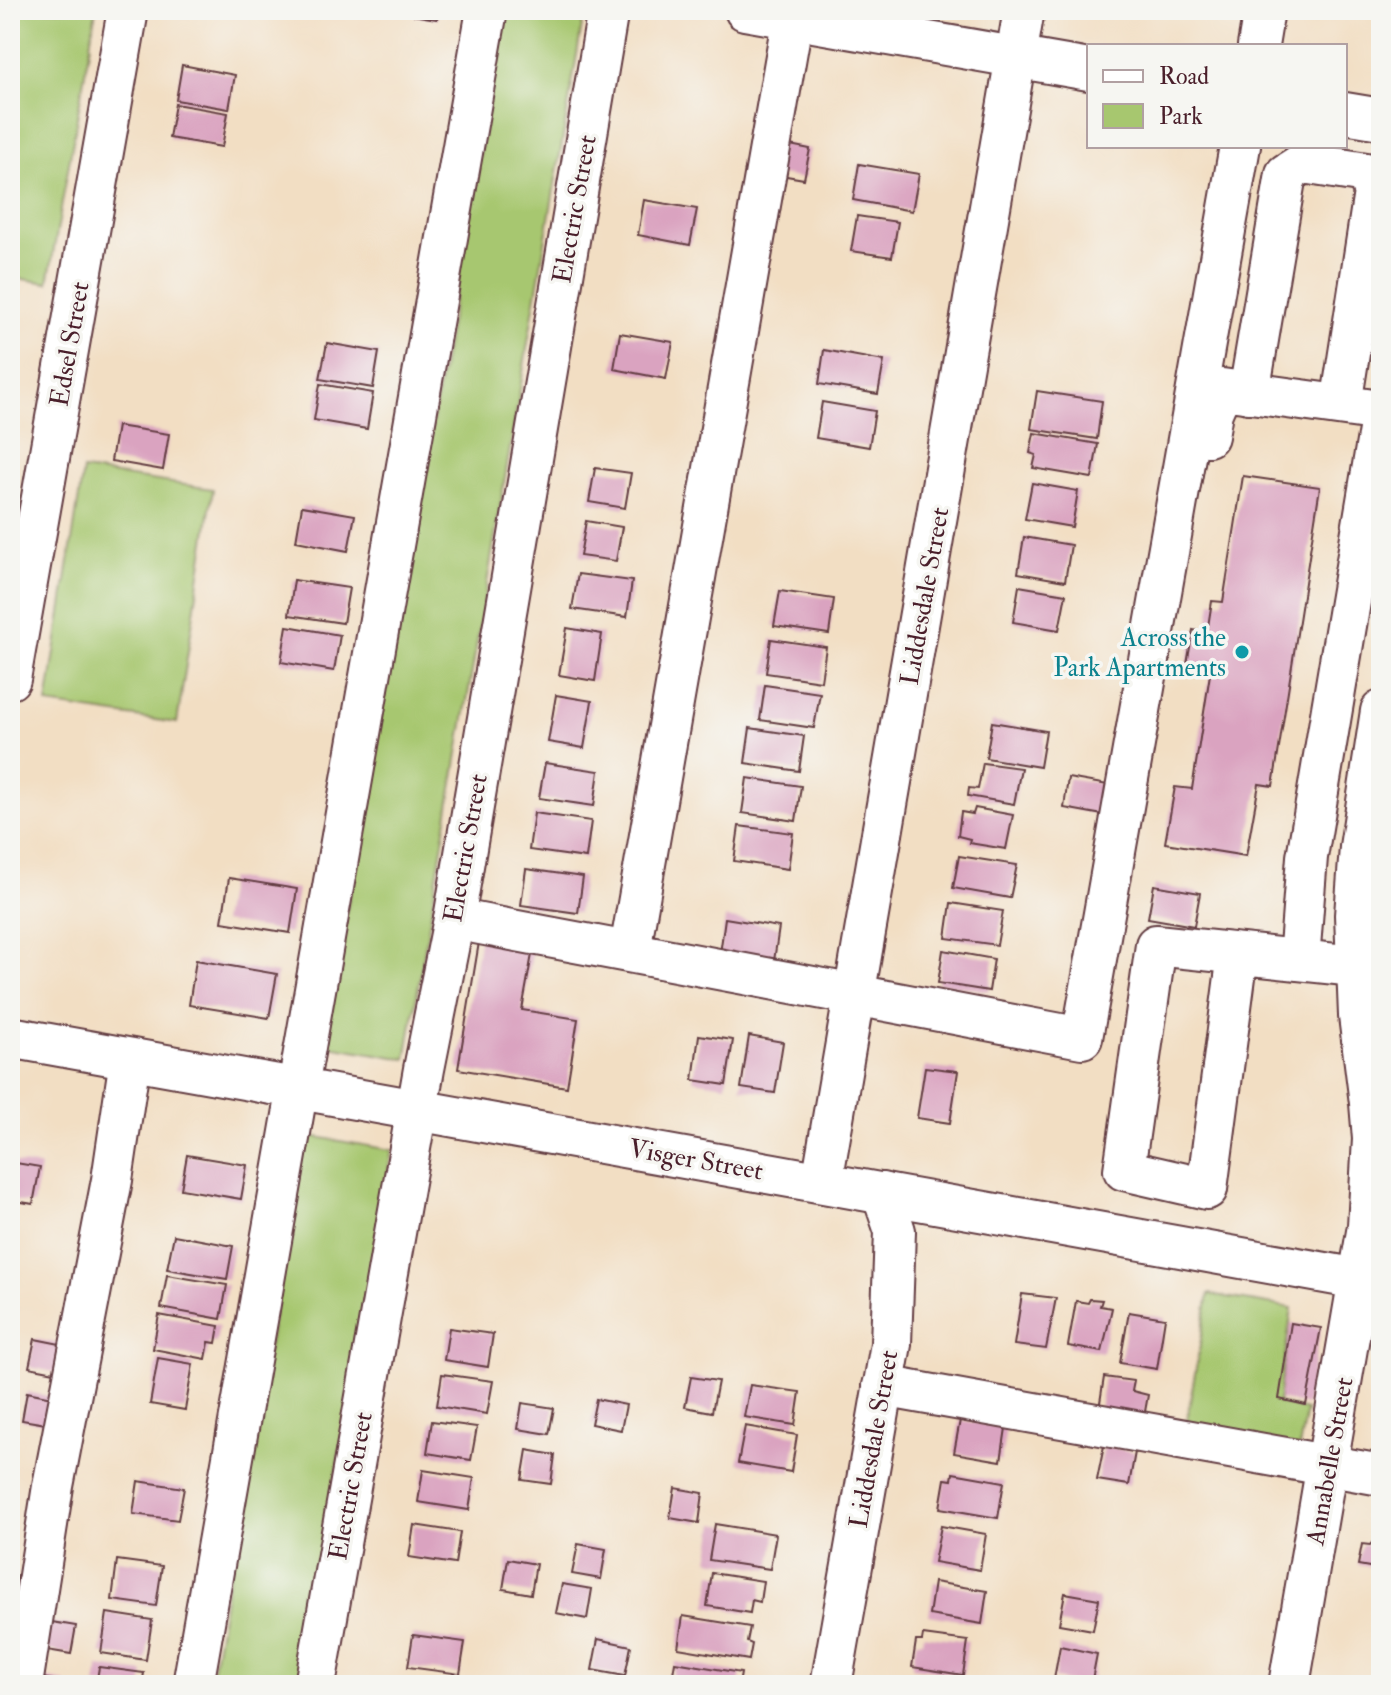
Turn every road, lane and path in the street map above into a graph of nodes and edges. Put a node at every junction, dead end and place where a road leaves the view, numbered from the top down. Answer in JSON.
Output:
{"nodes":[{"id":1,"x":128,"y":10,"type":"edge"},
{"id":2,"x":487,"y":10,"type":"edge"},
{"id":3,"x":608,"y":10,"type":"edge"},
{"id":4,"x":745,"y":10,"type":"edge"},
{"id":5,"x":1024,"y":10,"type":"edge"},
{"id":6,"x":1264,"y":10,"type":"edge"},
{"id":7,"x":793,"y":14,"type":"edge"},
{"id":8,"x":1258,"y":44,"type":"edge"},
{"id":9,"x":1016,"y":57,"type":"junction"},
{"id":10,"x":1087,"y":70,"type":"edge"},
{"id":11,"x":1347,"y":113,"type":"edge"},
{"id":12,"x":1381,"y":119,"type":"edge"},
{"id":13,"x":1240,"y":148,"type":"edge"},
{"id":14,"x":1249,"y":393,"type":"junction"},
{"id":15,"x":1341,"y":405,"type":"junction"},
{"id":16,"x":1381,"y":411,"type":"edge"},
{"id":17,"x":1381,"y":418,"type":"edge"},
{"id":18,"x":10,"y":679,"type":"edge"},
{"id":19,"x":1381,"y":711,"type":"edge"},
{"id":20,"x":454,"y":919,"type":"junction"},
{"id":21,"x":1156,"y":945,"type":"junction"},
{"id":22,"x":630,"y":950,"type":"junction"},
{"id":23,"x":1238,"y":954,"type":"junction"},
{"id":24,"x":1299,"y":960,"type":"junction"},
{"id":25,"x":1355,"y":966,"type":"junction"},
{"id":26,"x":855,"y":995,"type":"junction"},
{"id":27,"x":10,"y":1037,"type":"edge"},
{"id":28,"x":130,"y":1059,"type":"junction"},
{"id":29,"x":298,"y":1089,"type":"junction"},
{"id":30,"x":417,"y":1110,"type":"junction"},
{"id":31,"x":822,"y":1182,"type":"junction"},
{"id":32,"x":882,"y":1193,"type":"junction"},
{"id":33,"x":1371,"y":1281,"type":"edge"},
{"id":34,"x":883,"y":1386,"type":"junction"},
{"id":35,"x":1328,"y":1465,"type":"junction"},
{"id":36,"x":1381,"y":1475,"type":"edge"},
{"id":37,"x":22,"y":1685,"type":"edge"},
{"id":38,"x":193,"y":1685,"type":"edge"},
{"id":39,"x":315,"y":1685,"type":"edge"},
{"id":40,"x":831,"y":1685,"type":"edge"},
{"id":41,"x":1289,"y":1685,"type":"edge"}],
"edges":[{"from":1,"to":18,"type":"street","name":"Edsel Street"},
{"from":2,"to":29,"type":"street"},
{"from":3,"to":20,"type":"street","name":"Electric Street"},
{"from":4,"to":7,"type":"street"},
{"from":5,"to":9,"type":"street","name":"Liddesdale Street"},
{"from":6,"to":8,"type":"street"},
{"from":7,"to":9,"type":"street"},
{"from":7,"to":22,"type":"street"},
{"from":9,"to":10,"type":"street"},
{"from":9,"to":26,"type":"street","name":"Liddesdale Street"},
{"from":11,"to":12,"type":"street"},
{"from":13,"to":26,"type":"street"},
{"from":14,"to":15,"type":"street"},
{"from":14,"to":15,"type":"street"},
{"from":14,"to":21,"type":"street"},
{"from":15,"to":16,"type":"street"},
{"from":17,"to":24,"type":"street"},
{"from":19,"to":25,"type":"street","name":"Annabelle Street"},
{"from":20,"to":22,"type":"street"},
{"from":20,"to":30,"type":"street","name":"Electric Street"},
{"from":21,"to":23,"type":"street"},
{"from":21,"to":23,"type":"street"},
{"from":22,"to":26,"type":"street"},
{"from":23,"to":24,"type":"street"},
{"from":24,"to":25,"type":"street"},
{"from":25,"to":33,"type":"street","name":"Annabelle Street"},
{"from":26,"to":31,"type":"street","name":"Liddesdale Street"},
{"from":27,"to":28,"type":"street","name":"Visger Street"},
{"from":28,"to":29,"type":"street","name":"Visger Street"},
{"from":28,"to":37,"type":"street"},
{"from":29,"to":30,"type":"street","name":"Visger Street"},
{"from":29,"to":38,"type":"street"},
{"from":30,"to":31,"type":"street","name":"Visger Street"},
{"from":30,"to":39,"type":"street","name":"Electric Street"},
{"from":31,"to":32,"type":"street","name":"Visger Street"},
{"from":32,"to":33,"type":"street","name":"Visger Street"},
{"from":32,"to":34,"type":"street","name":"Liddesdale Street"},
{"from":33,"to":35,"type":"street","name":"Annabelle Street"},
{"from":34,"to":35,"type":"street"},
{"from":34,"to":40,"type":"street","name":"Liddesdale Street"},
{"from":35,"to":36,"type":"street"},
{"from":35,"to":41,"type":"street","name":"Annabelle Street"}]}
